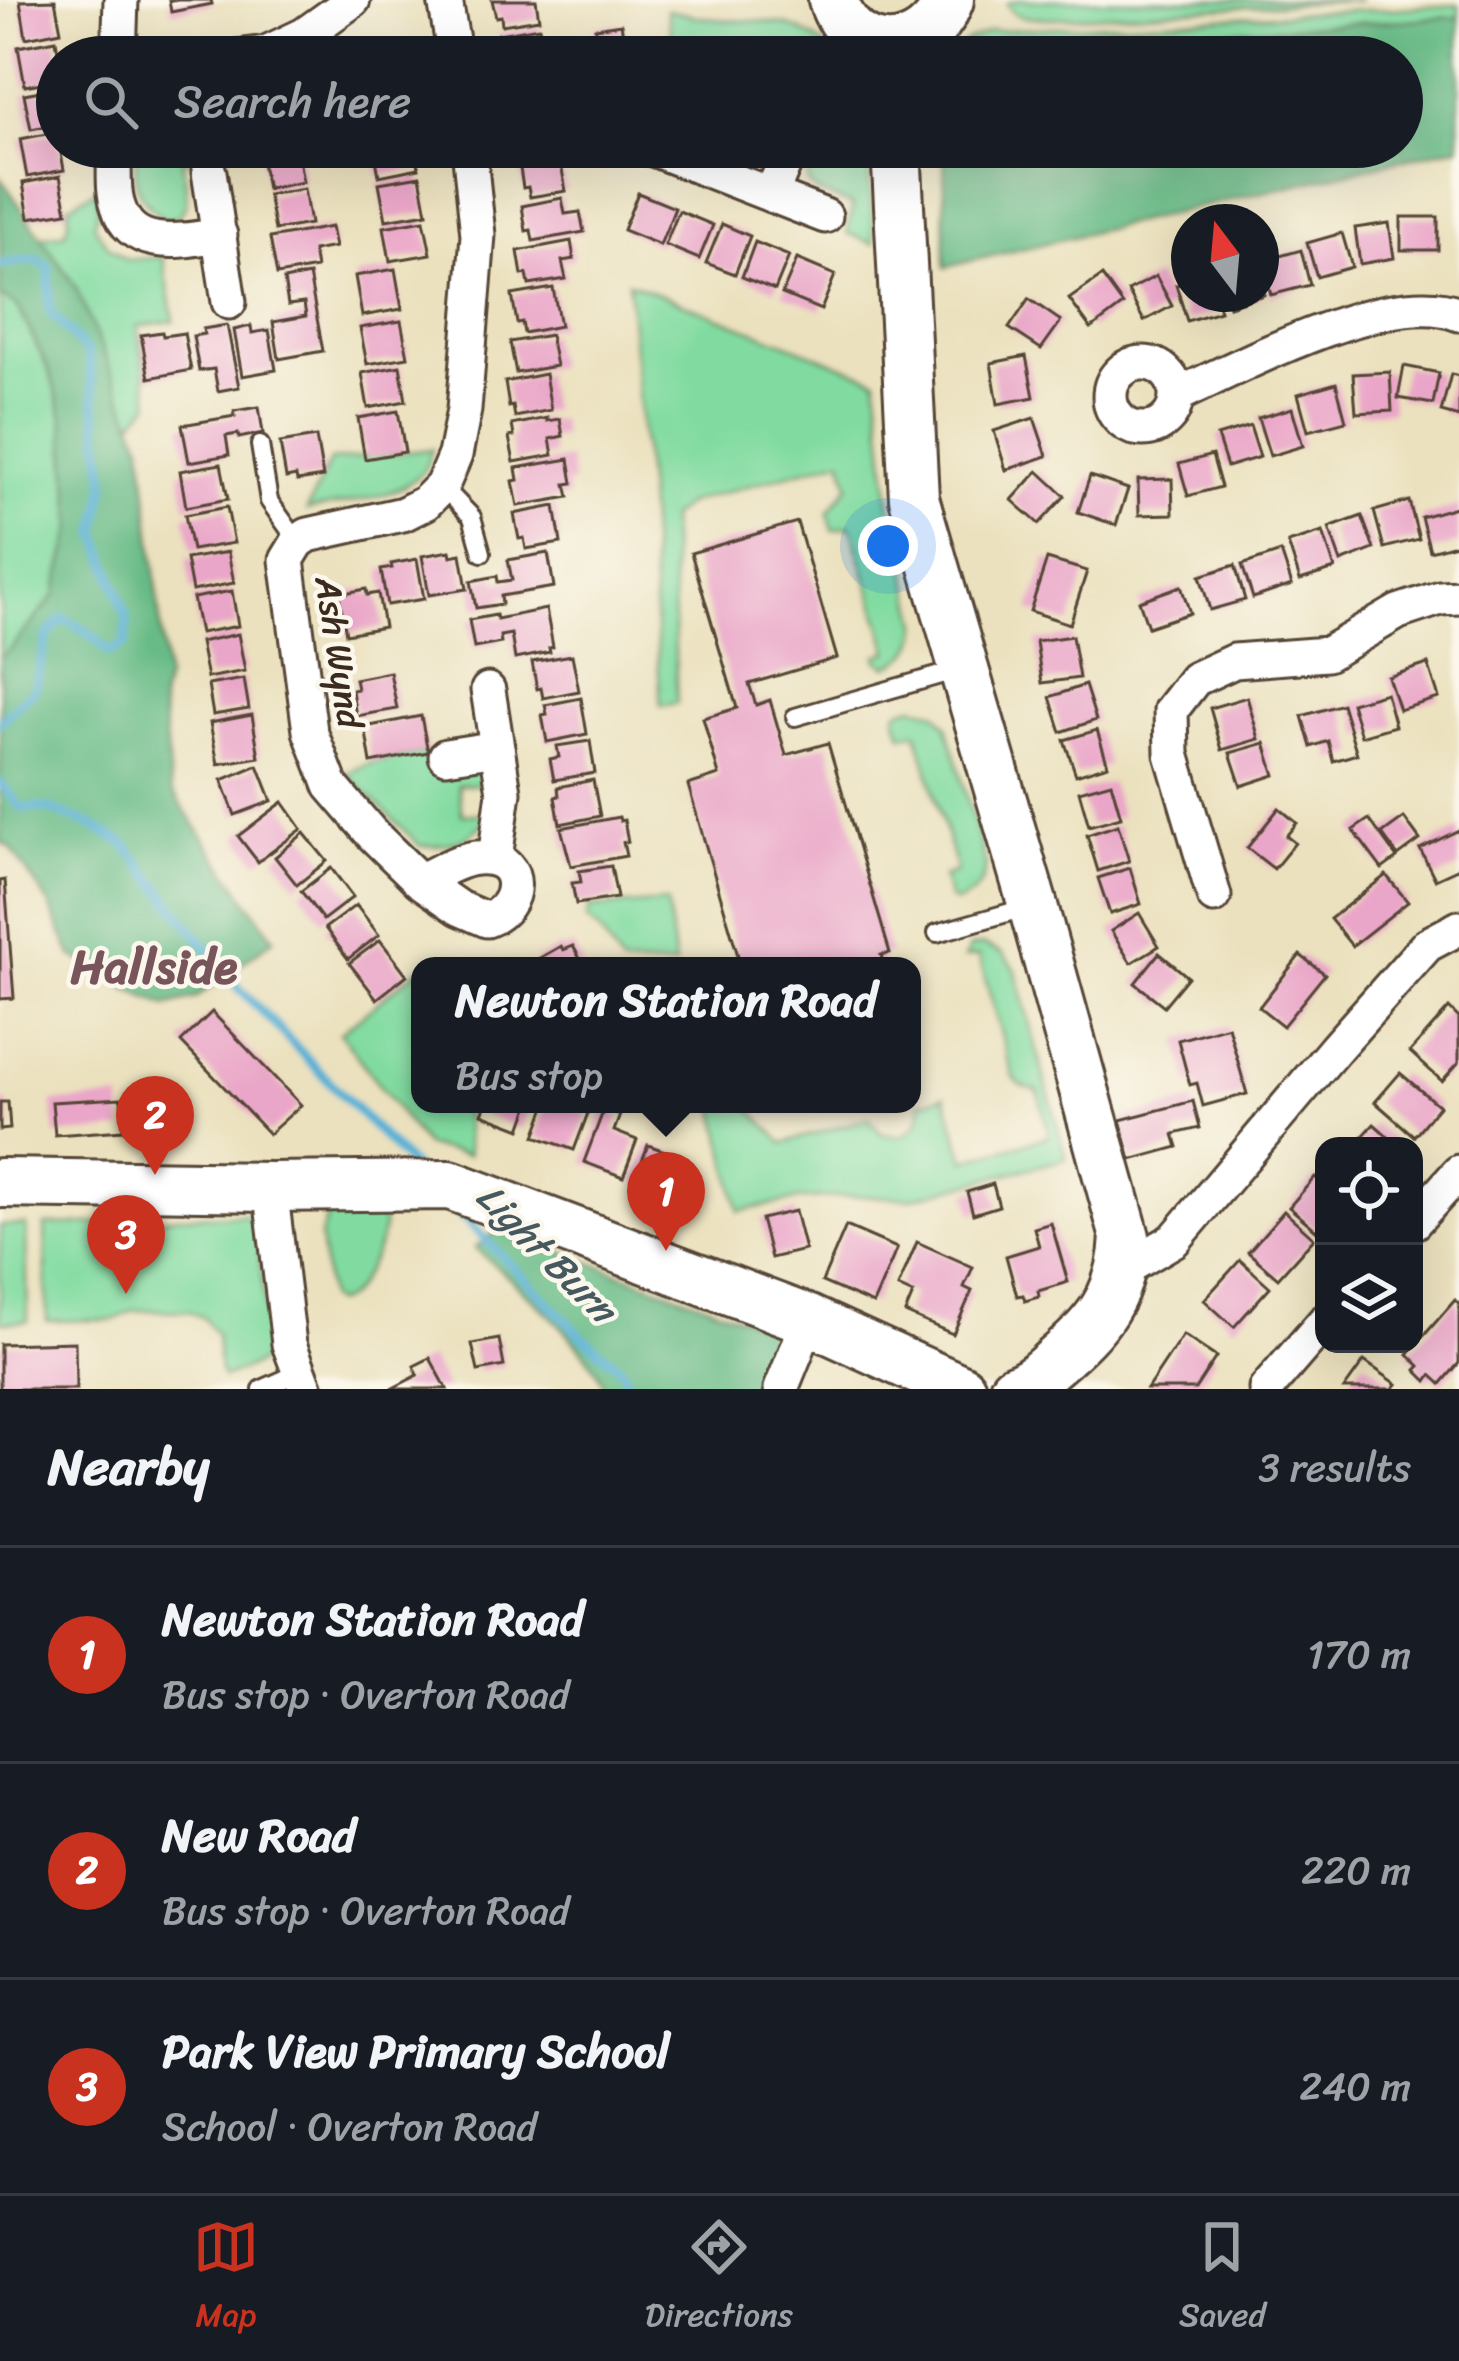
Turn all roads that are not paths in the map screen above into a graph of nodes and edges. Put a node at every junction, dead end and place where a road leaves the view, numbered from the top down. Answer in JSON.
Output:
{"nodes":[{"id":1,"x":121,"y":0,"type":"edge"},
{"id":2,"x":353,"y":0,"type":"edge"},
{"id":3,"x":445,"y":0,"type":"edge"},
{"id":4,"x":833,"y":0,"type":"edge"},
{"id":5,"x":949,"y":0,"type":"edge"},
{"id":6,"x":126,"y":36,"type":"edge"},
{"id":7,"x":300,"y":36,"type":"edge"},
{"id":8,"x":451,"y":36,"type":"edge"},
{"id":9,"x":857,"y":36,"type":"edge"},
{"id":10,"x":921,"y":36,"type":"edge"},
{"id":11,"x":115,"y":168,"type":"edge"},
{"id":12,"x":475,"y":168,"type":"edge"},
{"id":13,"x":702,"y":168,"type":"edge"},
{"id":14,"x":782,"y":168,"type":"edge"},
{"id":15,"x":897,"y":168,"type":"edge"},
{"id":16,"x":209,"y":172,"type":"dead end"},
{"id":17,"x":771,"y":195,"type":"junction"},
{"id":18,"x":825,"y":216,"type":"dead end"},
{"id":19,"x":220,"y":235,"type":"junction"},
{"id":20,"x":229,"y":302,"type":"dead end"},
{"id":21,"x":1459,"y":314,"type":"edge"},
{"id":22,"x":1177,"y":395,"type":"dead end"},
{"id":23,"x":260,"y":445,"type":"dead end"},
{"id":24,"x":442,"y":487,"type":"junction"},
{"id":25,"x":298,"y":542,"type":"junction"},
{"id":26,"x":482,"y":553,"type":"dead end"},
{"id":27,"x":1459,"y":597,"type":"edge"},
{"id":28,"x":964,"y":668,"type":"junction"},
{"id":29,"x":488,"y":690,"type":"dead end"},
{"id":30,"x":795,"y":717,"type":"dead end"},
{"id":31,"x":497,"y":748,"type":"junction"},
{"id":32,"x":446,"y":756,"type":"dead end"},
{"id":33,"x":495,"y":859,"type":"junction"},
{"id":34,"x":420,"y":881,"type":"junction"},
{"id":35,"x":1214,"y":896,"type":"dead end"},
{"id":36,"x":1033,"y":906,"type":"junction"},
{"id":37,"x":1459,"y":928,"type":"edge"},
{"id":38,"x":937,"y":933,"type":"dead end"},
{"id":39,"x":1459,"y":1172,"type":"edge"},
{"id":40,"x":0,"y":1184,"type":"edge"},
{"id":41,"x":270,"y":1187,"type":"junction"},
{"id":42,"x":1423,"y":1212,"type":"edge"},
{"id":43,"x":1123,"y":1270,"type":"junction"},
{"id":44,"x":809,"y":1320,"type":"junction"},
{"id":45,"x":1315,"y":1332,"type":"edge"},
{"id":46,"x":302,"y":1381,"type":"edge"},
{"id":47,"x":262,"y":1389,"type":"edge"},
{"id":48,"x":781,"y":1389,"type":"edge"},
{"id":49,"x":961,"y":1389,"type":"edge"},
{"id":50,"x":1014,"y":1389,"type":"edge"},
{"id":51,"x":1266,"y":1389,"type":"edge"}],
"edges":[{"from":1,"to":6,"type":"street"},
{"from":2,"to":7,"type":"street"},
{"from":3,"to":8,"type":"street"},
{"from":4,"to":9,"type":"street"},
{"from":5,"to":10,"type":"street"},
{"from":11,"to":19,"type":"street"},
{"from":12,"to":24,"type":"street"},
{"from":13,"to":17,"type":"street"},
{"from":14,"to":17,"type":"street"},
{"from":15,"to":28,"type":"street"},
{"from":16,"to":19,"type":"street"},
{"from":17,"to":18,"type":"street"},
{"from":19,"to":20,"type":"street"},
{"from":21,"to":22,"type":"street"},
{"from":23,"to":25,"type":"lane"},
{"from":24,"to":25,"type":"street","name":"Ash Wynd"},
{"from":24,"to":26,"type":"lane"},
{"from":25,"to":34,"type":"street","name":"Ash Wynd"},
{"from":27,"to":35,"type":"street"},
{"from":28,"to":30,"type":"lane"},
{"from":28,"to":36,"type":"street"},
{"from":29,"to":31,"type":"street"},
{"from":31,"to":32,"type":"street"},
{"from":31,"to":33,"type":"street"},
{"from":33,"to":34,"type":"street"},
{"from":33,"to":34,"type":"street","name":"Ash Wynd"},
{"from":36,"to":38,"type":"lane"},
{"from":36,"to":43,"type":"street"},
{"from":37,"to":43,"type":"street"},
{"from":39,"to":42,"type":"street"},
{"from":40,"to":41,"type":"street"},
{"from":41,"to":44,"type":"street"},
{"from":41,"to":46,"type":"street"},
{"from":43,"to":50,"type":"street"},
{"from":44,"to":48,"type":"street"},
{"from":44,"to":49,"type":"street"},
{"from":45,"to":51,"type":"street"},
{"from":46,"to":47,"type":"lane"}]}
